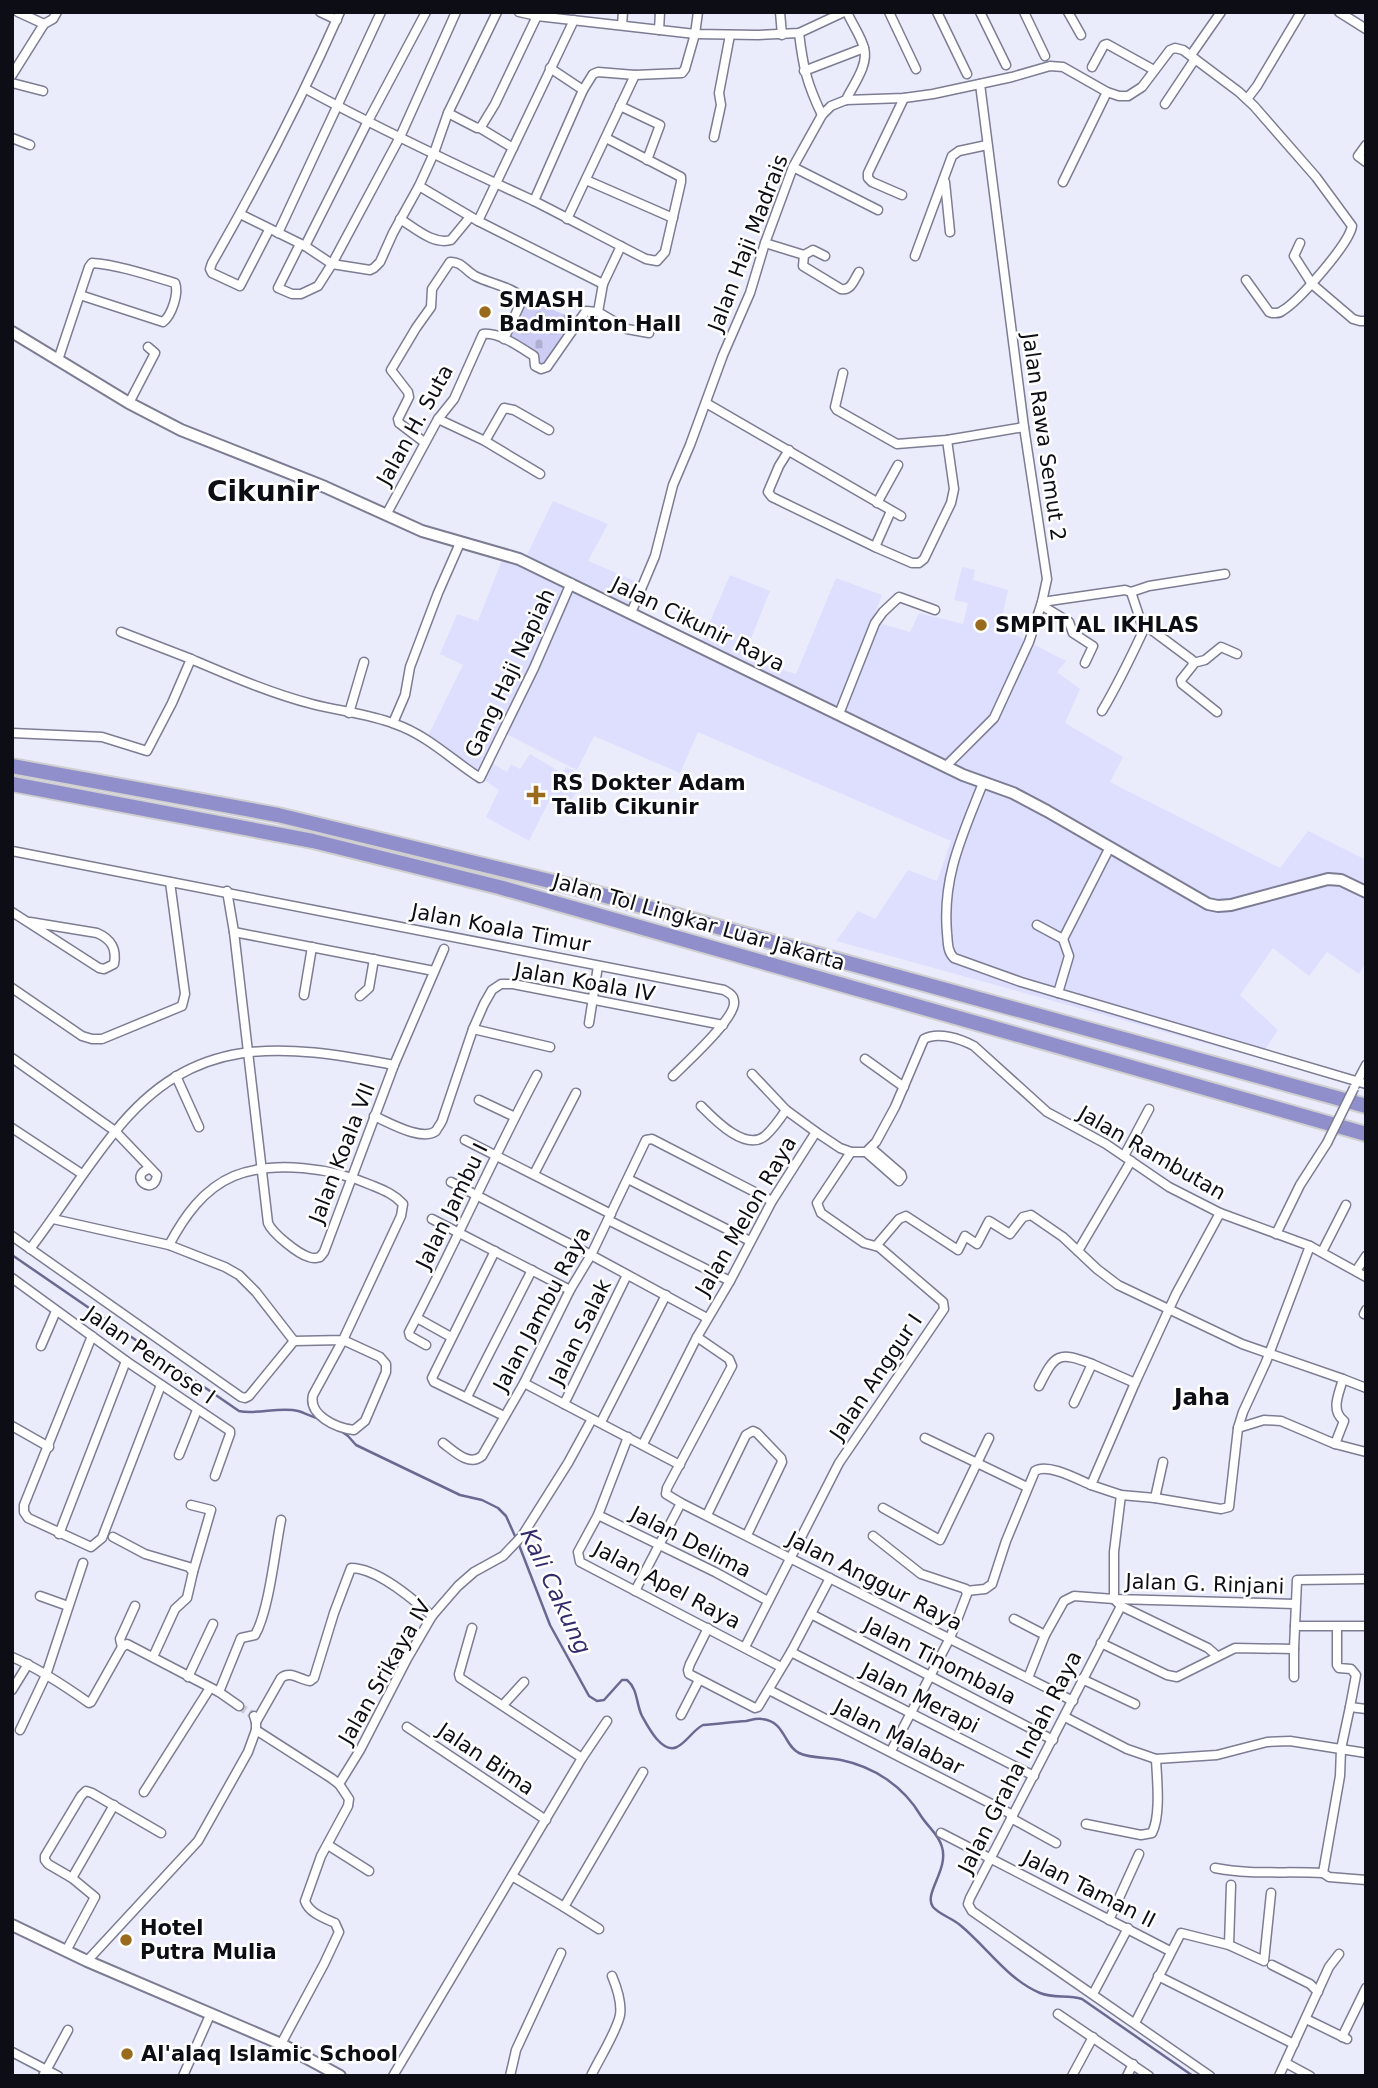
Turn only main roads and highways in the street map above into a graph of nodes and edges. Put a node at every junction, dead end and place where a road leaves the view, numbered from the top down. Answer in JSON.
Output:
{"nodes":[{"id":1,"x":12,"y":766,"type":"edge"},
{"id":2,"x":12,"y":784,"type":"edge"},
{"id":3,"x":1366,"y":1106,"type":"edge"},
{"id":4,"x":1366,"y":1134,"type":"edge"}],
"edges":[{"from":1,"to":3,"type":"highway","name":"Jalan Tol Lingkar Luar Jakarta"},
{"from":2,"to":4,"type":"highway","name":"Jalan Tol Lingkar Luar Jakarta"}]}
